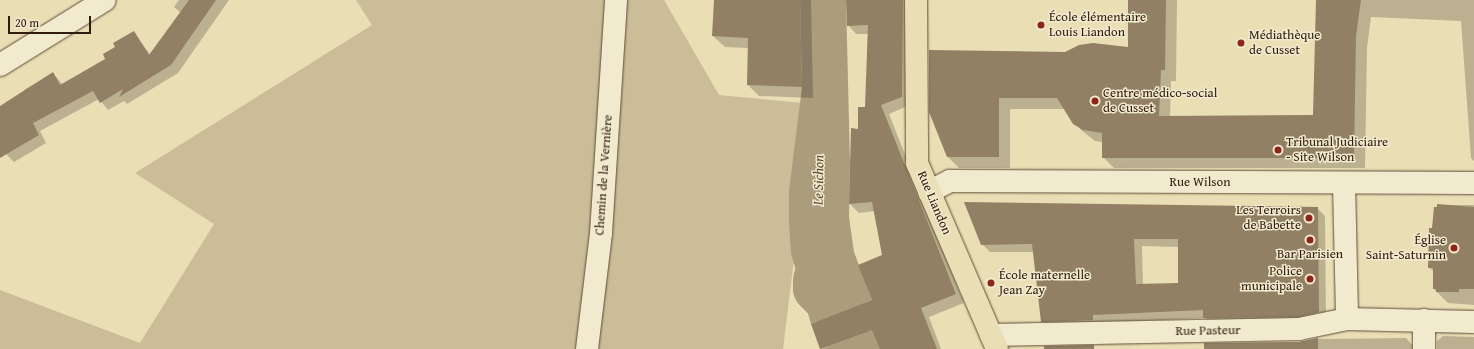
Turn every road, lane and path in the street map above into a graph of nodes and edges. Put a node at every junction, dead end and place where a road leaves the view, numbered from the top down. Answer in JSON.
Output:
{"nodes":[{"id":1,"x":106,"y":0,"type":"edge"},
{"id":2,"x":616,"y":0,"type":"edge"},
{"id":3,"x":916,"y":0,"type":"edge"},
{"id":4,"x":6,"y":55,"type":"edge"},
{"id":5,"x":1344,"y":183,"type":"junction"},
{"id":6,"x":1474,"y":183,"type":"edge"},
{"id":7,"x":929,"y":192,"type":"junction"},
{"id":8,"x":1347,"y":319,"type":"junction"},
{"id":9,"x":1424,"y":320,"type":"junction"},
{"id":10,"x":1474,"y":322,"type":"edge"},
{"id":11,"x":994,"y":342,"type":"edge"},
{"id":12,"x":587,"y":349,"type":"edge"},
{"id":13,"x":1424,"y":349,"type":"edge"}],
"edges":[{"from":1,"to":4,"type":"street"},
{"from":2,"to":12,"type":"street","name":"Chemin de la Vernière"},
{"from":3,"to":7,"type":"main road","name":"Rue Liandon"},
{"from":5,"to":6,"type":"street","name":"Rue Wilson"},
{"from":5,"to":7,"type":"street","name":"Rue Wilson"},
{"from":5,"to":8,"type":"street"},
{"from":7,"to":11,"type":"main road","name":"Rue Liandon"},
{"from":8,"to":9,"type":"street","name":"Rue Pasteur"},
{"from":8,"to":11,"type":"street","name":"Rue Pasteur"},
{"from":9,"to":10,"type":"street","name":"Rue Pasteur"},
{"from":9,"to":13,"type":"street"}]}
